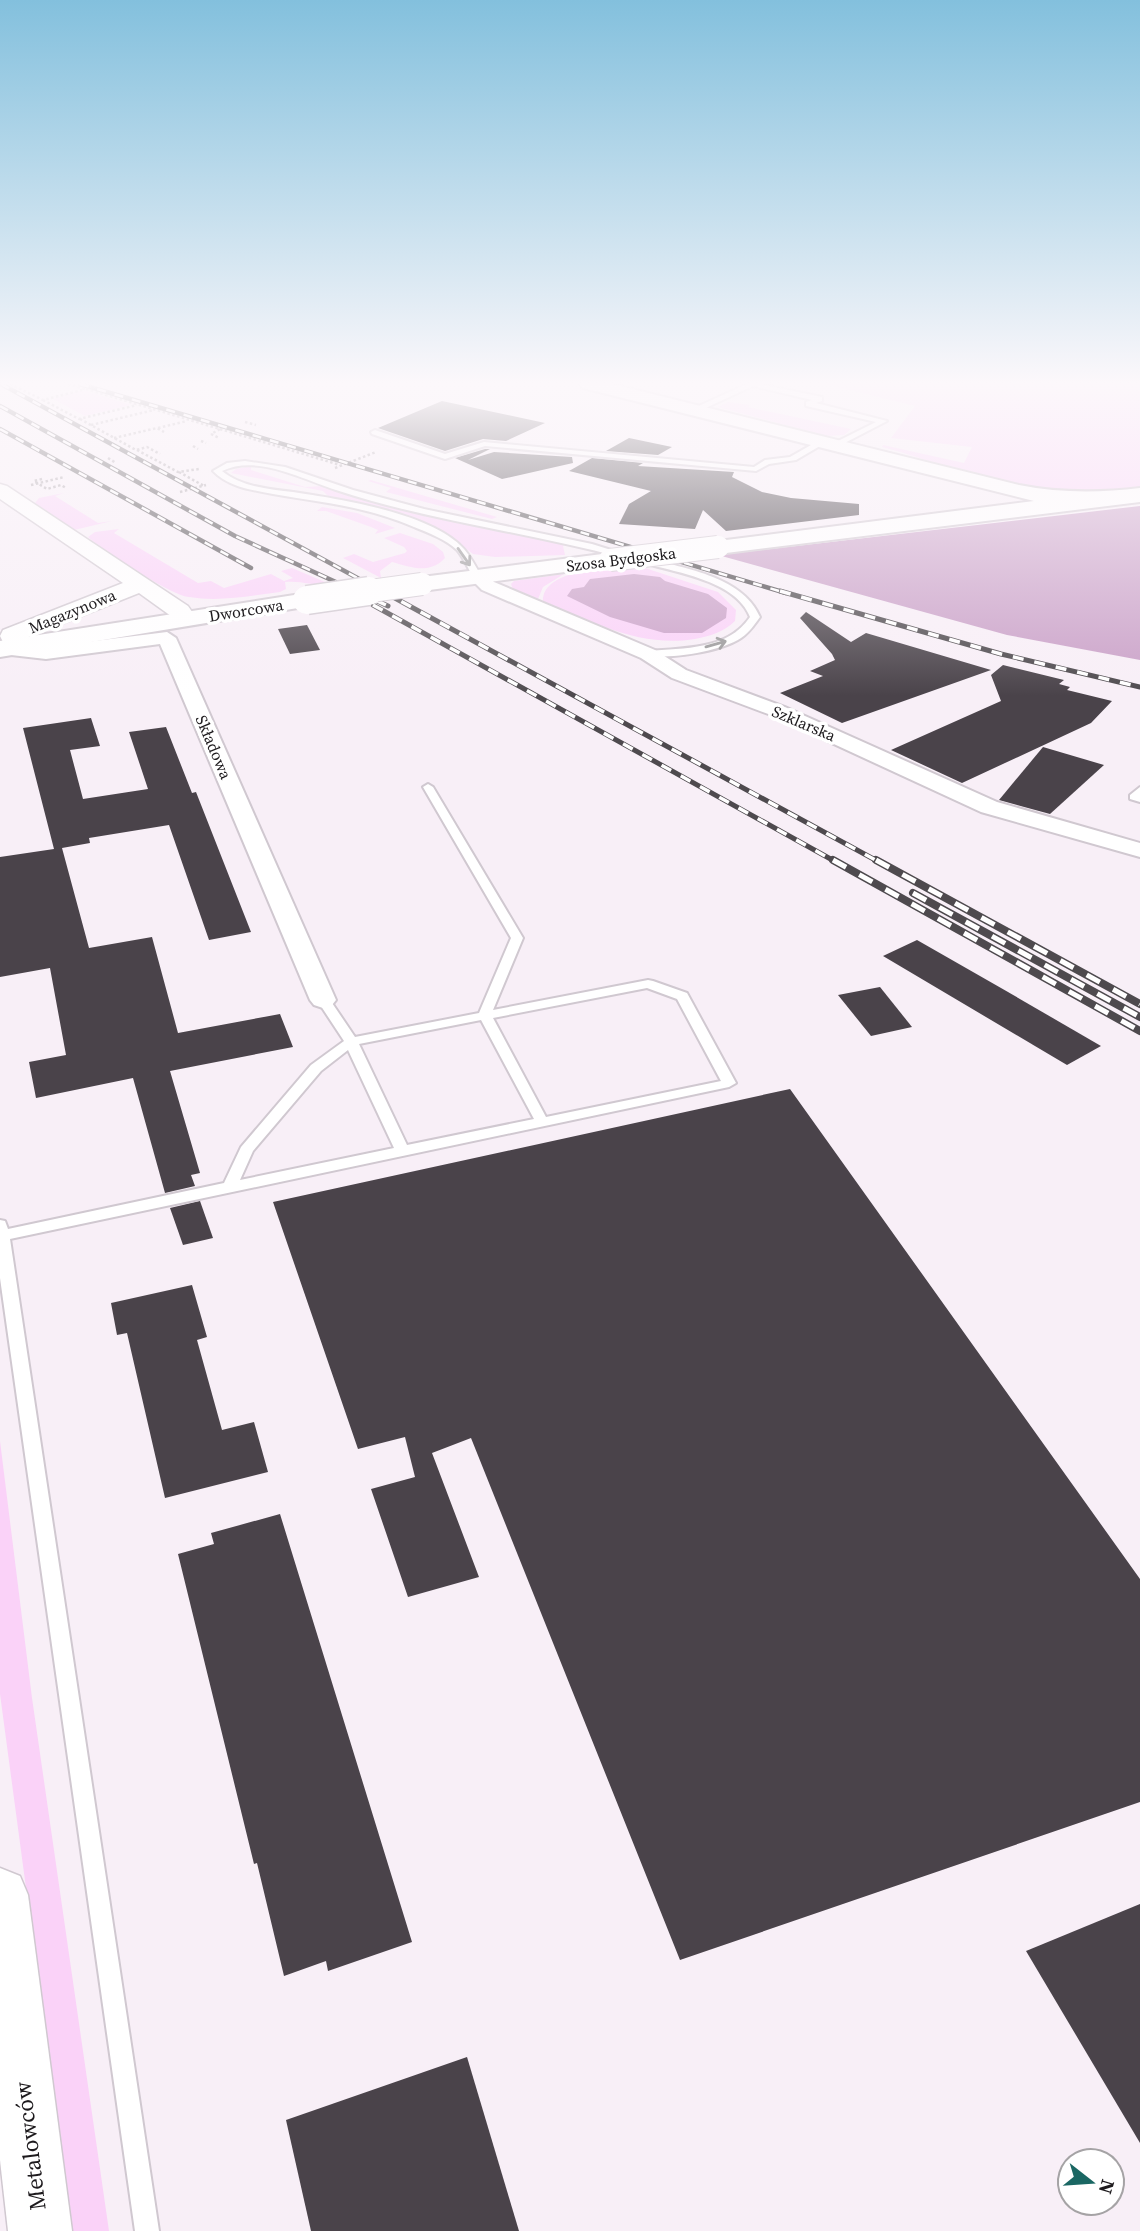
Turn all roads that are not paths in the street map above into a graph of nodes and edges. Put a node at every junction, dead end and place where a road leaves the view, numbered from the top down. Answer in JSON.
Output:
{"nodes":[{"id":1,"x":266,"y":488,"type":"edge"},
{"id":2,"x":340,"y":488,"type":"edge"},
{"id":3,"x":996,"y":488,"type":"edge"},
{"id":4,"x":1003,"y":488,"type":"edge"},
{"id":5,"x":0,"y":490,"type":"edge"},
{"id":6,"x":1140,"y":495,"type":"edge"},
{"id":7,"x":1102,"y":500,"type":"junction"},
{"id":8,"x":1023,"y":509,"type":"junction"},
{"id":9,"x":477,"y":576,"type":"junction"},
{"id":10,"x":141,"y":584,"type":"junction"},
{"id":11,"x":185,"y":620,"type":"junction"},
{"id":12,"x":5,"y":646,"type":"edge"},
{"id":13,"x":648,"y":654,"type":"junction"},
{"id":14,"x":428,"y":787,"type":"dead end"},
{"id":15,"x":1140,"y":790,"type":"edge"},
{"id":16,"x":1140,"y":799,"type":"edge"},
{"id":17,"x":1140,"y":850,"type":"edge"},
{"id":18,"x":323,"y":1000,"type":"joint"},
{"id":19,"x":485,"y":1016,"type":"junction"},
{"id":20,"x":351,"y":1042,"type":"junction"},
{"id":21,"x":542,"y":1122,"type":"junction"},
{"id":22,"x":403,"y":1152,"type":"junction"},
{"id":23,"x":230,"y":1186,"type":"junction"},
{"id":24,"x":1,"y":1232,"type":"edge"},
{"id":25,"x":0,"y":1895,"type":"edge"},
{"id":26,"x":11,"y":2083,"type":"edge"},
{"id":27,"x":40,"y":2231,"type":"edge"},
{"id":28,"x":147,"y":2231,"type":"edge"}],
"edges":[{"from":1,"to":9,"type":"lane","one_way":true},
{"from":13,"to":2,"type":"lane","one_way":true},
{"from":3,"to":8,"type":"main road"},
{"from":4,"to":7,"type":"main road"},
{"from":5,"to":10,"type":"street","name":"Magazynowa"},
{"from":6,"to":7,"type":"main road","name":"Szosa Bydgoska"},
{"from":7,"to":8,"type":"main road","name":"Szosa Bydgoska"},
{"from":8,"to":9,"type":"main road","name":"Szosa Bydgoska","bridge":true},
{"from":9,"to":11,"type":"main road","name":"Dworcowa","bridge":true},
{"from":9,"to":13,"type":"street","name":"Szklarska"},
{"from":10,"to":11,"type":"street","name":"Magazynowa"},
{"from":10,"to":12,"type":"street","name":"Magazynowa"},
{"from":11,"to":12,"type":"main road","name":"Dworcowa"},
{"from":12,"to":18,"type":"street","name":"Składowa"},
{"from":13,"to":17,"type":"street","name":"Szklarska"},
{"from":14,"to":19,"type":"lane"},
{"from":15,"to":16,"type":"lane"},
{"from":18,"to":20,"type":"lane"},
{"from":19,"to":20,"type":"lane"},
{"from":19,"to":21,"type":"lane"},
{"from":19,"to":21,"type":"lane"},
{"from":20,"to":22,"type":"lane"},
{"from":20,"to":23,"type":"lane"},
{"from":21,"to":22,"type":"lane"},
{"from":22,"to":23,"type":"lane"},
{"from":23,"to":24,"type":"lane"},
{"from":24,"to":28,"type":"lane"},
{"from":25,"to":26,"type":"street","name":"Metalowców"},
{"from":26,"to":27,"type":"street","name":"Metalowców"}]}
